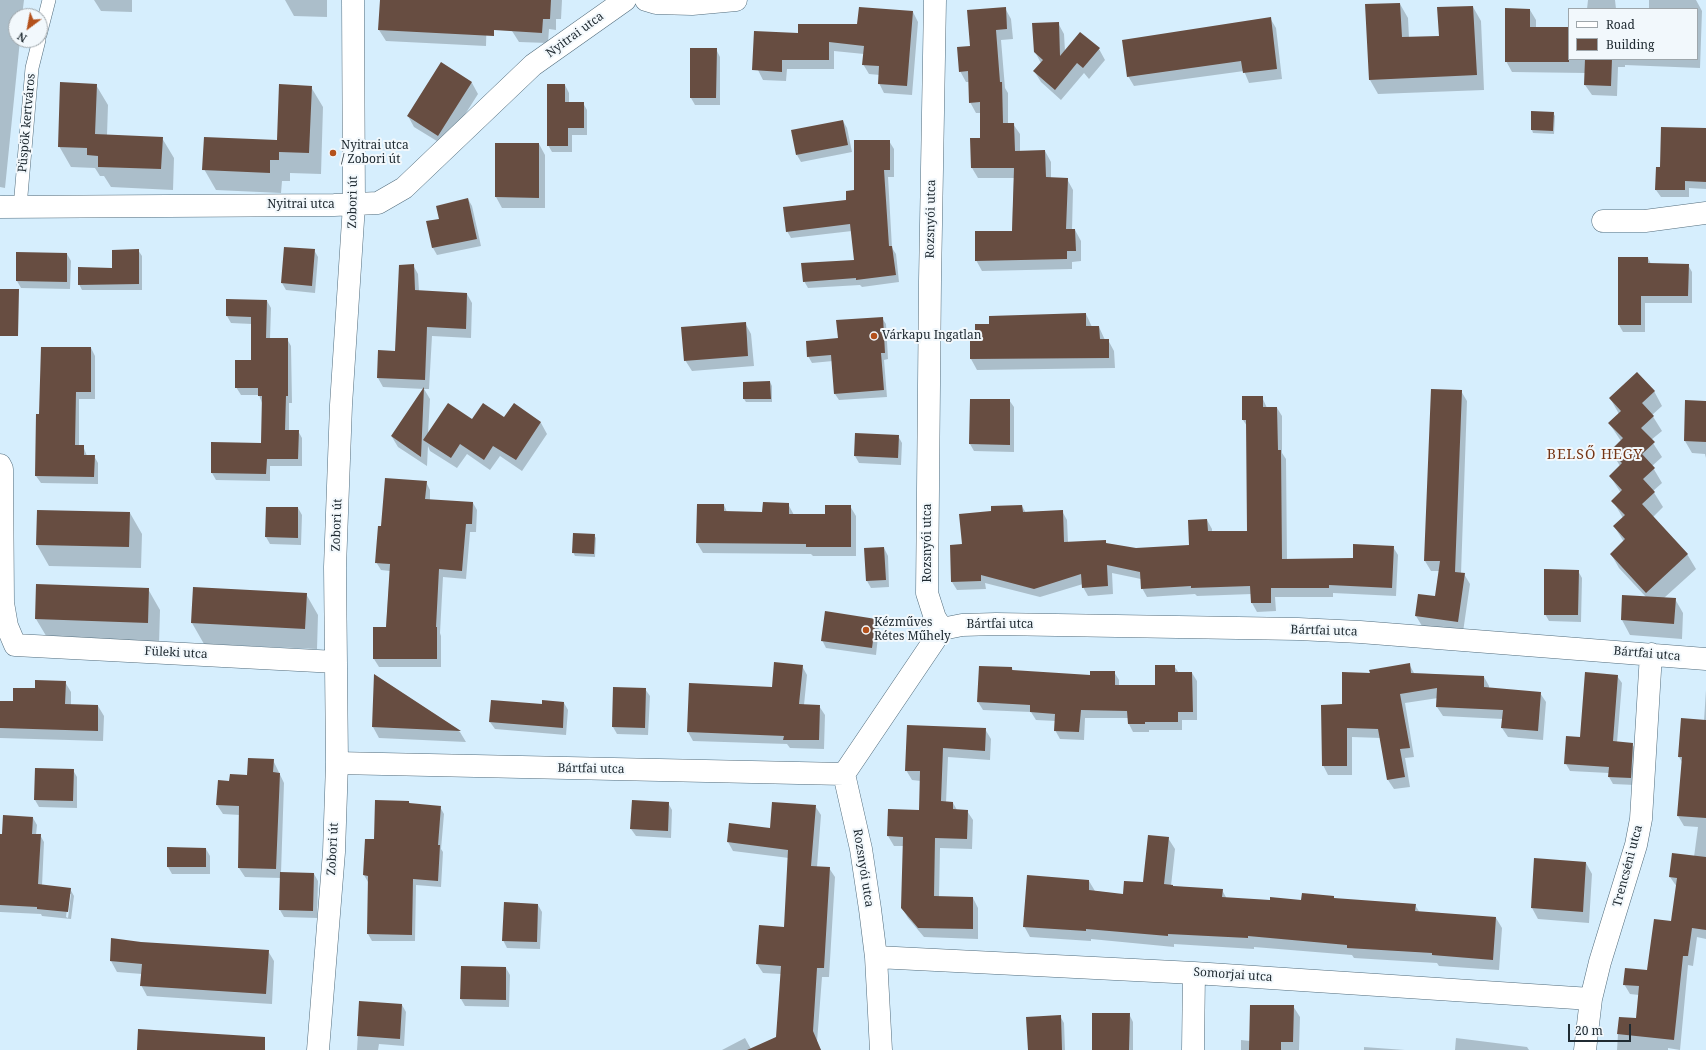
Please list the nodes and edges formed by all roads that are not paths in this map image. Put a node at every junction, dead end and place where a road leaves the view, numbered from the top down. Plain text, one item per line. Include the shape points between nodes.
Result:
1 (353, 0) edge
2 (625, 0) edge
3 (646, 0) edge
4 (736, 0) edge
5 (935, 0) edge
6 (37, 48) edge
7 (354, 205) junction
8 (10, 207) edge
9 (1706, 213) edge
10 (1603, 221) dead end
11 (0, 465) edge
12 (942, 629) junction
13 (8, 645) edge
14 (1651, 654) junction
15 (1706, 658) edge
16 (336, 662) junction
17 (337, 763) junction
18 (844, 774) junction
19 (876, 957) junction
20 (1194, 972) junction
21 (1591, 999) junction
22 (318, 1050) edge
23 (881, 1050) edge
24 (1193, 1050) edge
25 (1584, 1050) edge

1 - 7 street, Zobori út
2 - 7 street, Nyitrai utca via 533,66 404,188 378,203
3 - 4 street via 656,3 692,4
5 - 12 street, Rozsnyói utca via 927,593 935,618
6 - 8 lane, Püspök kertváros
7 - 8 street, Nyitrai utca
7 - 16 street, Zobori út via 341,405 335,567
9 - 10 street via 1645,222
11 - 13 street, Füleki utca via 2,603
12 - 14 street, Bártfai utca via 962,625 996,624 1298,629
12 - 18 street
13 - 16 street, Füleki utca
14 - 15 street, Bártfai utca
14 - 21 street, Trencséni utca via 1639,832
16 - 17 street, Zobori út
17 - 18 street, Bártfai utca
17 - 22 street, Zobori út via 334,852
18 - 19 street, Rozsnyói utca via 861,849
19 - 20 street, Somorjai utca
19 - 23 street, Rozsnyói utca
20 - 21 street, Somorjai utca
20 - 24 street
21 - 25 street, Trencséni utca

